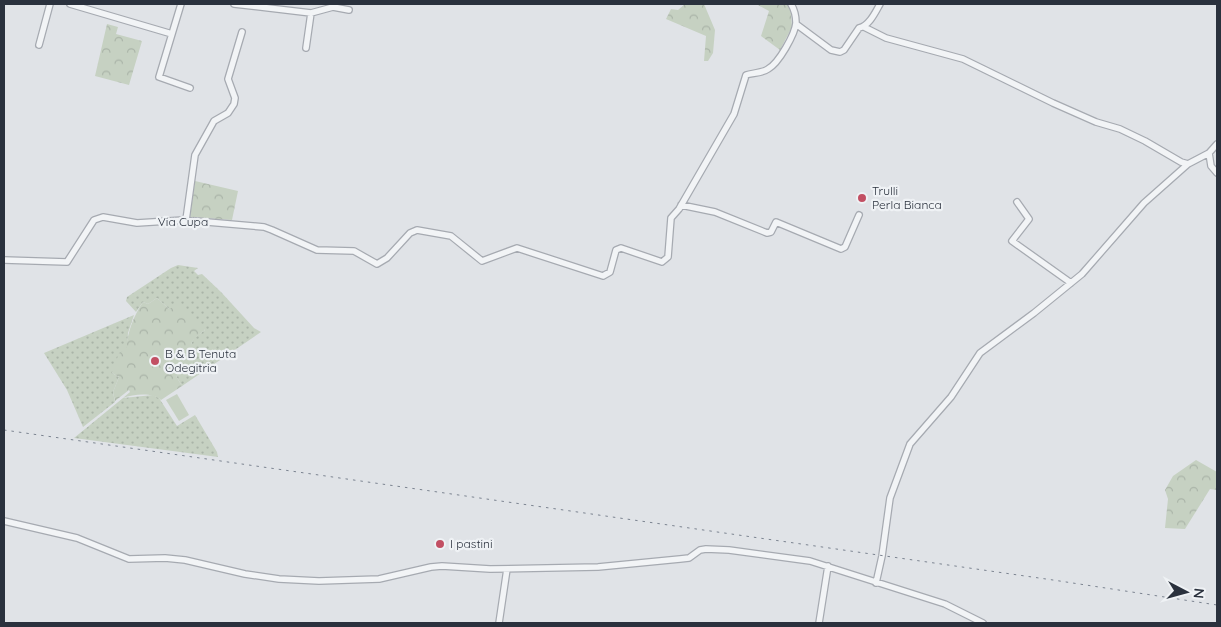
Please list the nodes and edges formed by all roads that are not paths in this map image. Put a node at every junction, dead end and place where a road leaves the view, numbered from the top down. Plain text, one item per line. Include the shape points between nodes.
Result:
1 (50, 4) edge
2 (70, 4) edge
3 (181, 4) edge
4 (234, 4) edge
5 (791, 4) edge
6 (880, 4) edge
7 (348, 10) dead end
8 (311, 13) junction
9 (796, 24) junction
10 (864, 27) junction
11 (242, 32) dead end
12 (172, 34) junction
13 (39, 45) dead end
14 (306, 48) dead end
15 (190, 88) dead end
16 (1217, 144) edge
17 (1209, 153) junction
18 (1188, 164) junction
19 (1217, 173) edge
20 (1017, 202) dead end
21 (681, 205) junction
22 (859, 215) dead end
23 (186, 220) junction
24 (4, 260) edge
25 (1070, 283) junction
26 (4, 521) edge
27 (828, 566) junction
28 (507, 569) junction
29 (876, 582) junction
30 (499, 623) edge
31 (819, 623) edge
32 (983, 623) edge

1 - 13 street
2 - 12 street
3 - 12 street
4 - 8 street
5 - 9 street
6 - 10 street
7 - 8 street via 333,7
8 - 14 street
9 - 10 street via 830,50 840,52 859,28
9 - 21 street via 774,64 768,70 746,75 734,114
10 - 18 street via 886,38 963,59 1096,122 1120,129
11 - 23 street via 228,79 234,104 228,113 214,121 195,155
12 - 15 street via 159,77
16 - 17 street
17 - 18 street
17 - 19 street via 1211,166
18 - 25 street via 1144,203 1082,274
20 - 25 street via 1029,219 1012,241
21 - 22 street via 714,212 766,233 771,232 776,222 841,249
21 - 23 street, Via Cupa via 671,218 668,257 662,262 621,248 616,250 610,272 604,276 517,248 482,261 451,236 417,230 377,264 354,251 317,250 264,228
23 - 24 street, Via Cupa via 137,223 97,218 67,262
25 - 29 street via 980,353 951,397 910,444 890,498
26 - 28 street via 77,538 129,559 185,560 279,579 379,579 442,566
27 - 28 street via 706,548 689,558 680,559 598,567
27 - 29 street
27 - 31 street
28 - 30 street
29 - 32 street via 945,604

